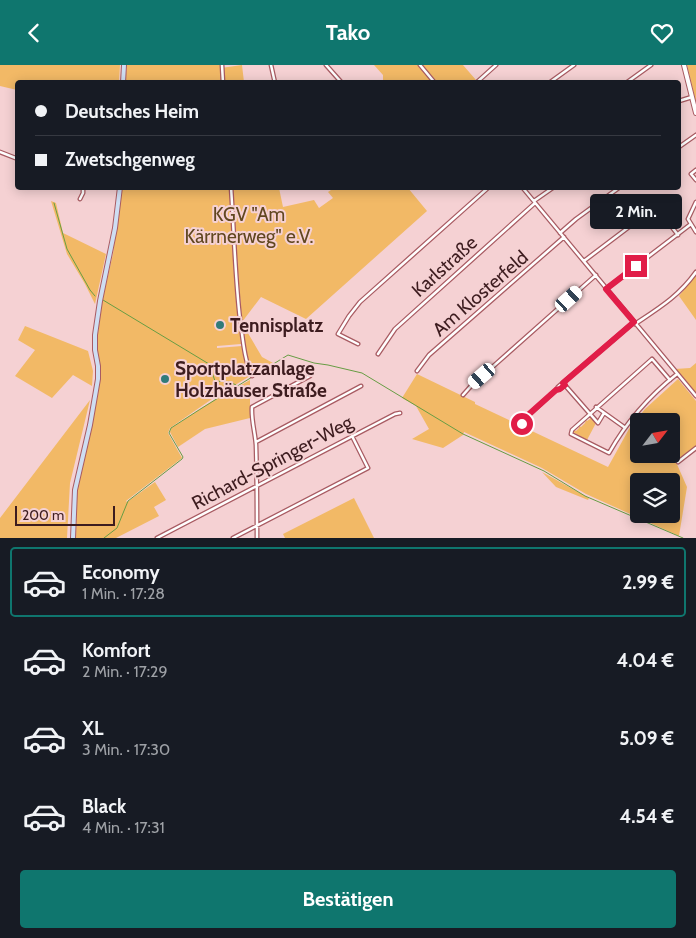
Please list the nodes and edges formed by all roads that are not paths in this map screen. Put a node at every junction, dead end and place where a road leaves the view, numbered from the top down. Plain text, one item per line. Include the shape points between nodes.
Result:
1 (124, 65) edge
2 (222, 65) edge
3 (271, 65) edge
4 (326, 65) edge
5 (420, 65) edge
6 (496, 65) edge
7 (574, 65) edge
8 (652, 65) edge
9 (684, 65) edge
10 (123, 80) edge
11 (223, 80) edge
12 (274, 80) edge
13 (339, 80) edge
14 (432, 80) edge
15 (479, 80) edge
16 (553, 80) edge
17 (630, 80) edge
18 (692, 97) junction
19 (681, 100) edge
20 (696, 113) edge
21 (696, 135) edge
22 (681, 146) edge
23 (0, 152) edge
24 (15, 158) edge
25 (696, 171) edge
26 (696, 180) edge
27 (84, 190) edge
28 (120, 190) edge
29 (231, 190) edge
30 (486, 190) edge
31 (524, 190) edge
32 (550, 190) edge
33 (616, 190) edge
34 (80, 199) dead end
35 (696, 202) edge
36 (534, 203) junction
37 (691, 224) junction
38 (696, 232) edge
39 (560, 233) junction
40 (678, 235) junction
41 (564, 237) junction
42 (584, 261) junction
43 (696, 272) edge
44 (596, 275) junction
45 (606, 289) junction
46 (635, 323) junction
47 (358, 344) dead end
48 (378, 354) dead end
49 (416, 371) dead end
50 (678, 374) junction
51 (252, 376) dead end
52 (310, 376) dead end
53 (670, 380) junction
54 (564, 384) junction
55 (361, 386) dead end
56 (464, 395) dead end
57 (696, 396) edge
58 (596, 407) junction
59 (400, 413) dead end
60 (604, 413) junction
61 (589, 414) junction
62 (522, 424) dead end
63 (624, 427) junction
64 (352, 436) junction
65 (256, 442) junction
66 (696, 448) edge
67 (680, 460) edge
68 (257, 486) junction
69 (257, 526) junction
70 (73, 538) edge
71 (157, 538) edge
72 (233, 538) edge
73 (257, 538) edge

1 - 10 main road
2 - 11 street
3 - 12 street
4 - 13 street
5 - 14 street
6 - 15 street
7 - 16 street
8 - 17 street
9 - 18 street
18 - 19 street
18 - 20 street
21 - 22 street
23 - 24 street
25 - 26 street via 692,174
27 - 34 street
28 - 70 main road via 95,335 98,379 75,490
29 - 51 street via 237,292 243,345
30 - 47 street via 360,302 338,334
31 - 36 street
32 - 36 street, Karlstraße
33 - 39 street
35 - 37 street via 688,218
36 - 39 street
36 - 48 street, Karlstraße via 394,329
37 - 38 street
37 - 40 street
39 - 41 street
40 - 42 street via 654,208
40 - 45 street
41 - 42 street
41 - 49 street, Am Klosterfeld via 429,355
42 - 44 street
43 - 46 street via 676,295
44 - 45 street
44 - 56 street
45 - 46 street
46 - 50 street
46 - 54 street
50 - 53 street
50 - 57 street
52 - 65 street via 252,407
53 - 58 street via 652,359
53 - 63 street via 643,404
54 - 61 street
54 - 62 street via 561,383
55 - 65 street
58 - 60 street
58 - 61 street
59 - 64 street, Richard-Springer-Weg
60 - 61 street via 598,423
60 - 63 street
61 - 63 street via 571,434 609,453
64 - 68 street, Richard-Springer-Weg
64 - 69 street via 368,468
65 - 68 street
66 - 67 street
68 - 69 street
68 - 71 street, Richard-Springer-Weg
69 - 72 street
69 - 73 street

